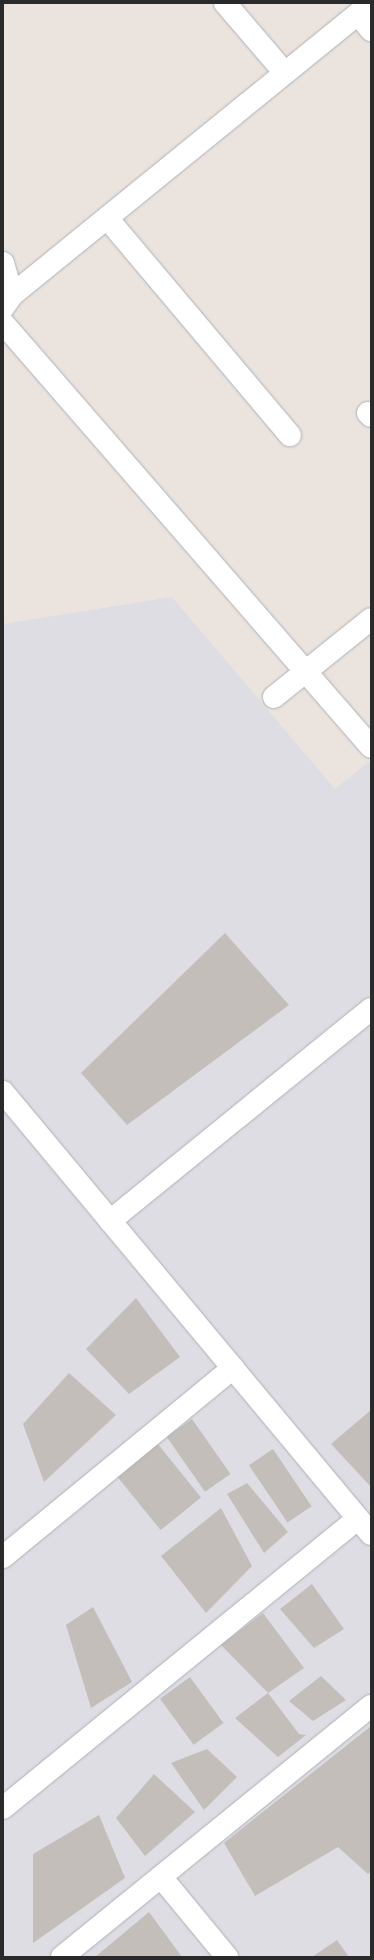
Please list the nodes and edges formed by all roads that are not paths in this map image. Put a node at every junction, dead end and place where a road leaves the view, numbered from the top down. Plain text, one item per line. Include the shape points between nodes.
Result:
1 (225, 3) edge
2 (367, 16) edge
3 (285, 73) junction
4 (107, 218) junction
5 (3, 263) edge
6 (7, 301) edge
7 (3, 323) edge
8 (290, 435) dead end
9 (371, 619) edge
10 (306, 672) junction
11 (274, 698) dead end
12 (371, 748) edge
13 (371, 1008) edge
14 (3, 1092) edge
15 (110, 1221) junction
16 (233, 1368) junction
17 (364, 1526) edge
18 (3, 1557) edge
19 (371, 1706) edge
20 (3, 1808) edge
21 (161, 1877) junction
22 (62, 1957) edge
23 (227, 1957) edge

1 - 3 street
2 - 3 street
3 - 4 street
4 - 6 street
4 - 8 street
5 - 6 street
7 - 10 street
9 - 10 street
10 - 11 street
10 - 12 street
13 - 15 street
14 - 15 street
15 - 16 street
16 - 17 street
16 - 18 street
17 - 20 street
19 - 21 street
21 - 22 street
21 - 23 street

